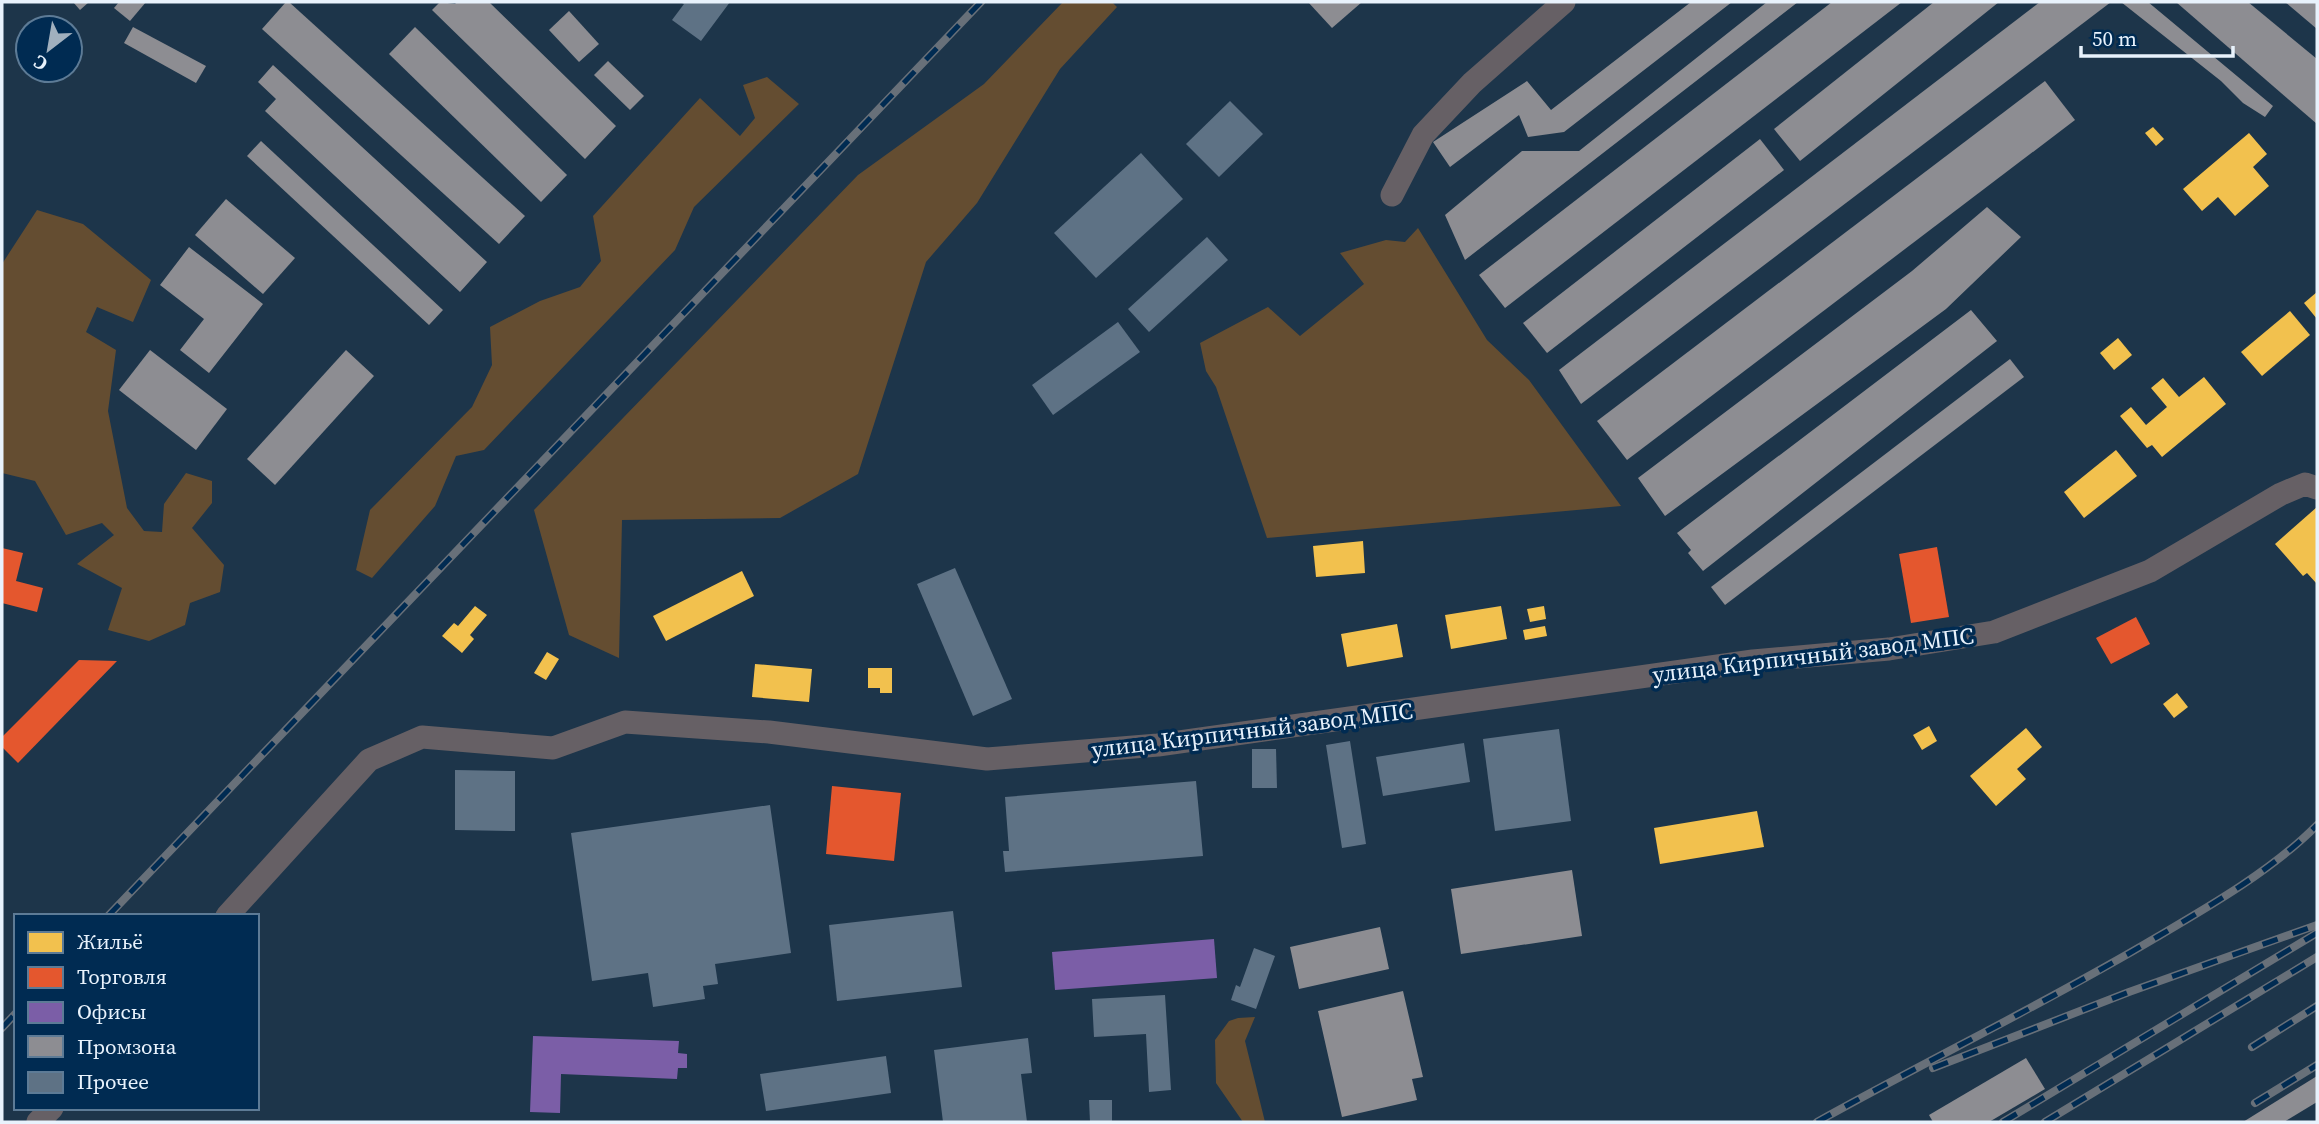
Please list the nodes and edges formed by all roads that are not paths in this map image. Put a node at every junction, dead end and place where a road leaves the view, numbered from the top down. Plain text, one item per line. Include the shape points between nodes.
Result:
1 (1564, 2) edge
2 (1392, 195) dead end
3 (2317, 488) edge
4 (229, 914) edge

1 - 2 street via 1472,83 1423,135
3 - 4 street, улица Кирпичный завод МПС via 2305,484 2281,494 2150,571 1994,632 1889,649 1753,662 1158,744 986,759 769,732 625,722 553,748 422,737 369,760

